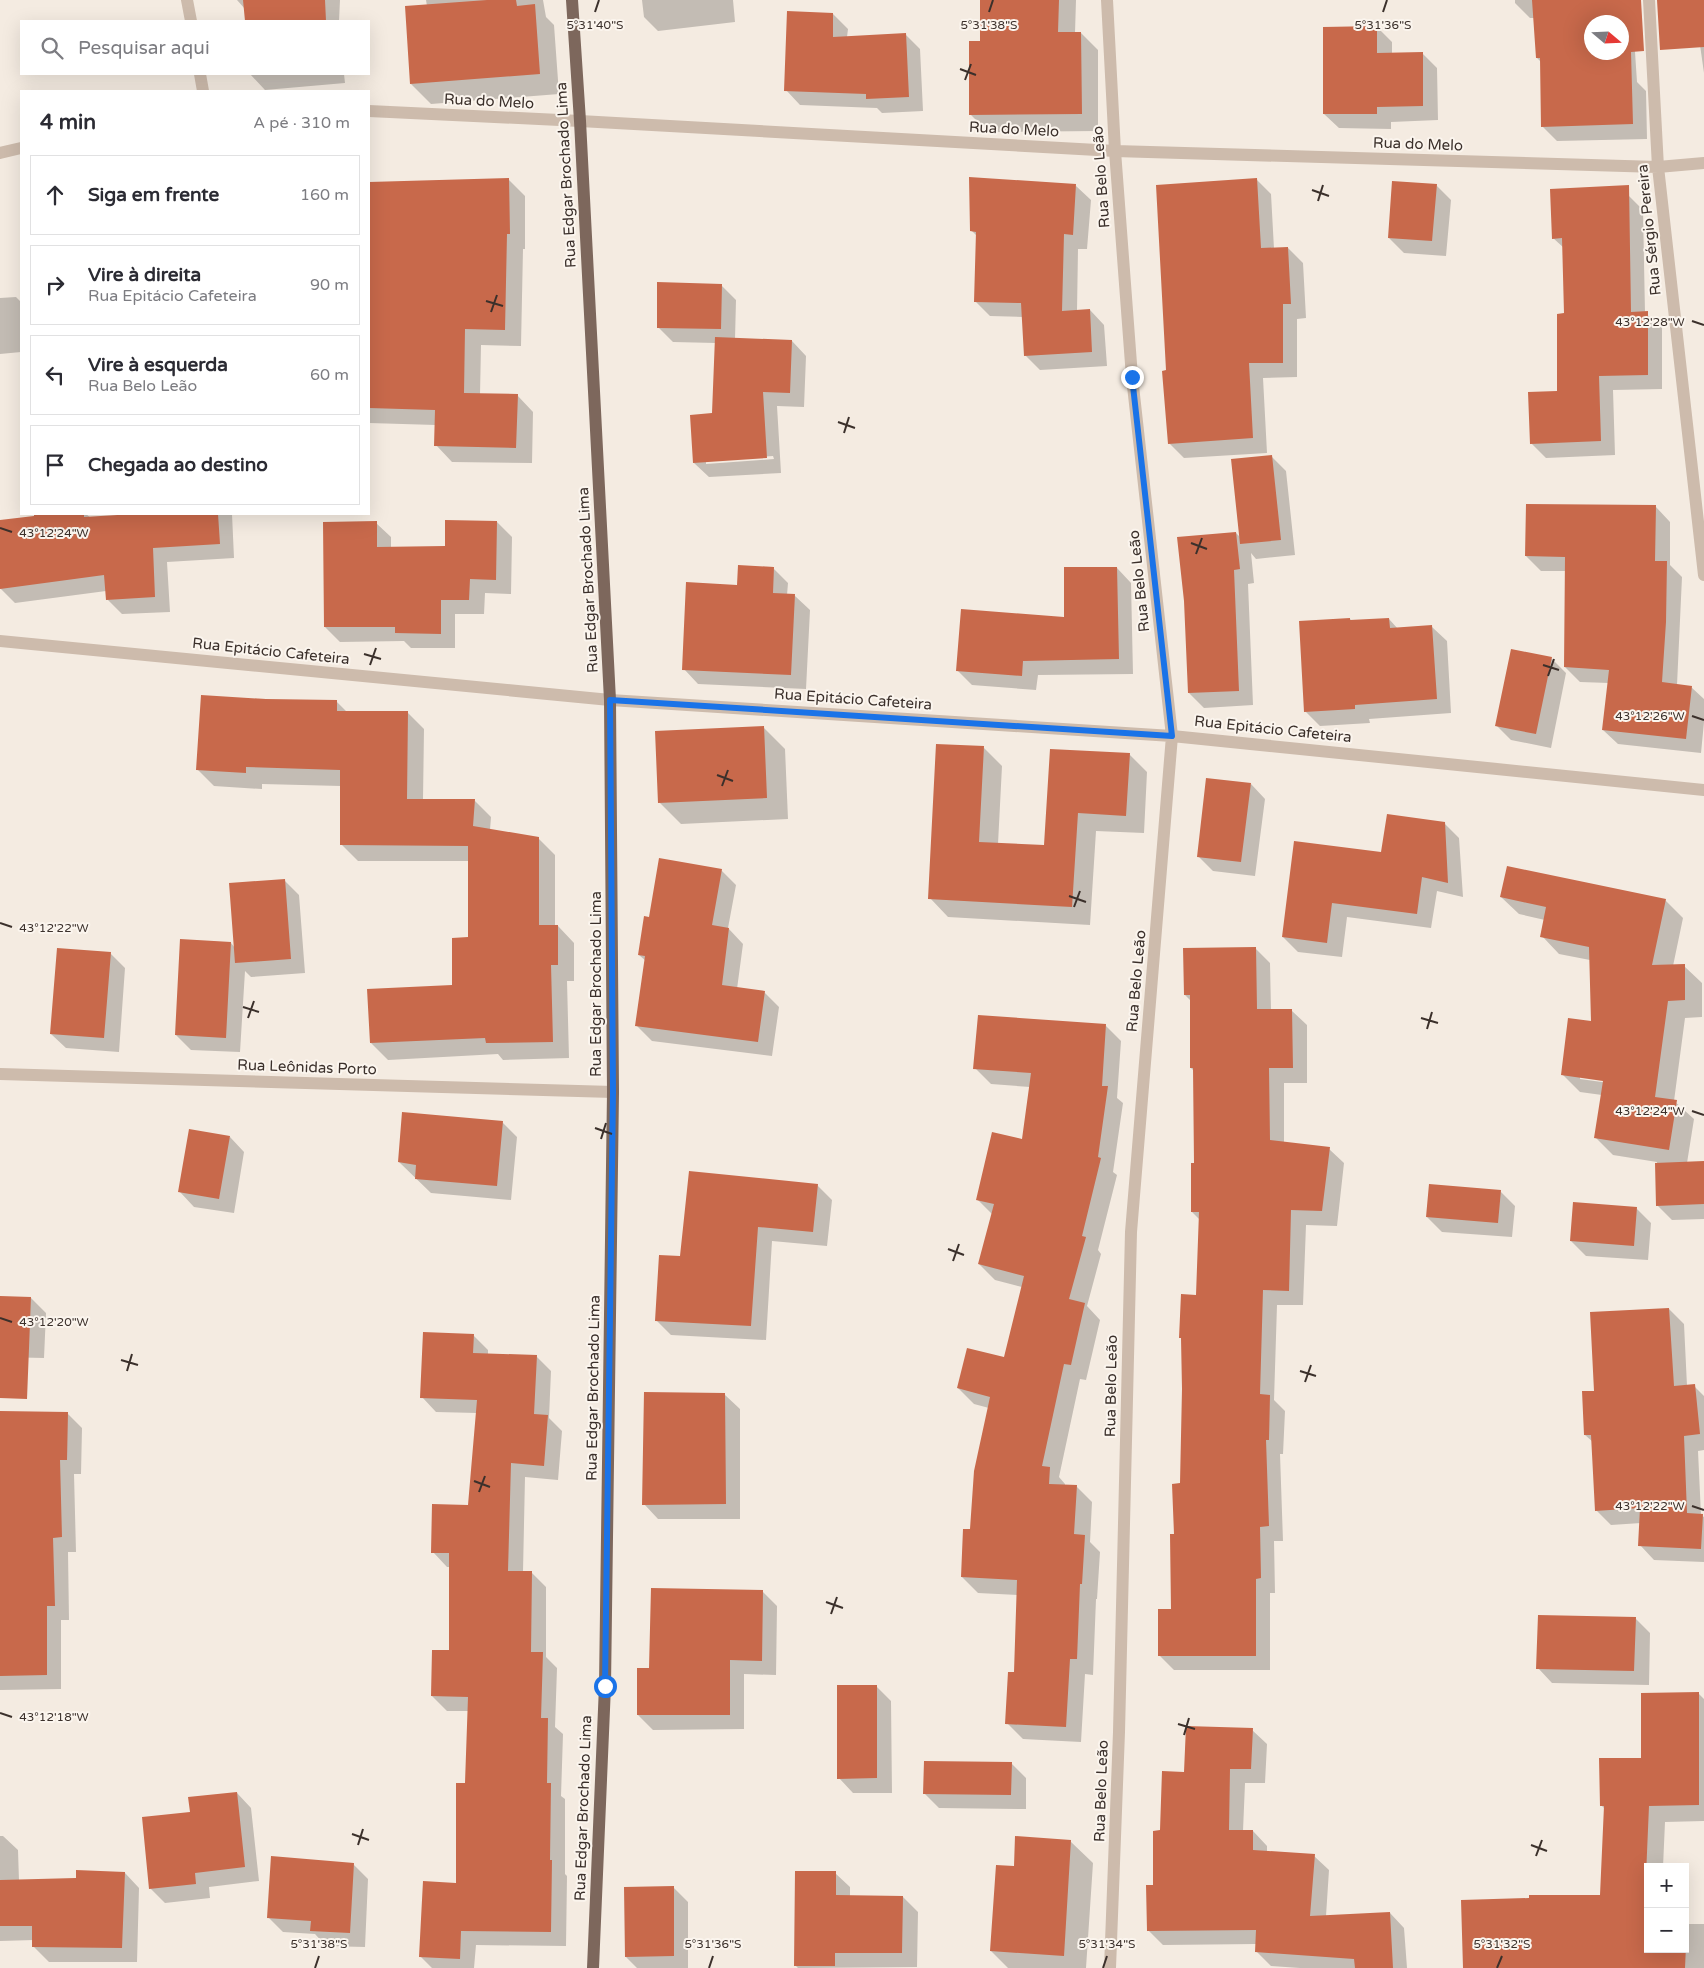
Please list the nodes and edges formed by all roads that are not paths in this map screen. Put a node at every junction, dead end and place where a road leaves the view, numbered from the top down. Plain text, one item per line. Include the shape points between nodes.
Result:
1 (187, 0) edge
2 (572, 0) edge
3 (1107, 0) edge
4 (1649, 0) edge
5 (191, 20) edge
6 (200, 75) edge
7 (203, 90) edge
8 (370, 111) edge
9 (580, 121) junction
10 (20, 148) edge
11 (1115, 151) junction
12 (0, 153) edge
13 (1704, 163) edge
14 (1658, 167) junction
15 (1704, 575) edge
16 (0, 641) edge
17 (610, 700) junction
18 (1172, 736) junction
19 (1704, 790) edge
20 (0, 1074) edge
21 (613, 1092) junction
22 (593, 1968) edge
23 (1110, 1968) edge

1 - 5 street
2 - 9 main road, Rua Edgar Brochado Lima
3 - 11 street, Rua Belo Leão
4 - 14 street, Rua Sérgio Pereira
6 - 7 street
8 - 9 street, Rua do Melo
9 - 11 street, Rua do Melo
9 - 17 main road, Rua Edgar Brochado Lima
10 - 12 street
11 - 14 street, Rua do Melo
11 - 18 street, Rua Belo Leão via 1132,377
13 - 14 street, Rua do Melo
14 - 15 street, Rua Sérgio Pereira
16 - 17 street, Rua Epitácio Cafeteira
17 - 18 street, Rua Epitácio Cafeteira
17 - 21 main road, Rua Edgar Brochado Lima
18 - 19 street, Rua Epitácio Cafeteira
18 - 23 street, Rua Belo Leão via 1131,1232
20 - 21 street, Rua Leônidas Porto
21 - 22 main road, Rua Edgar Brochado Lima via 605,1686

